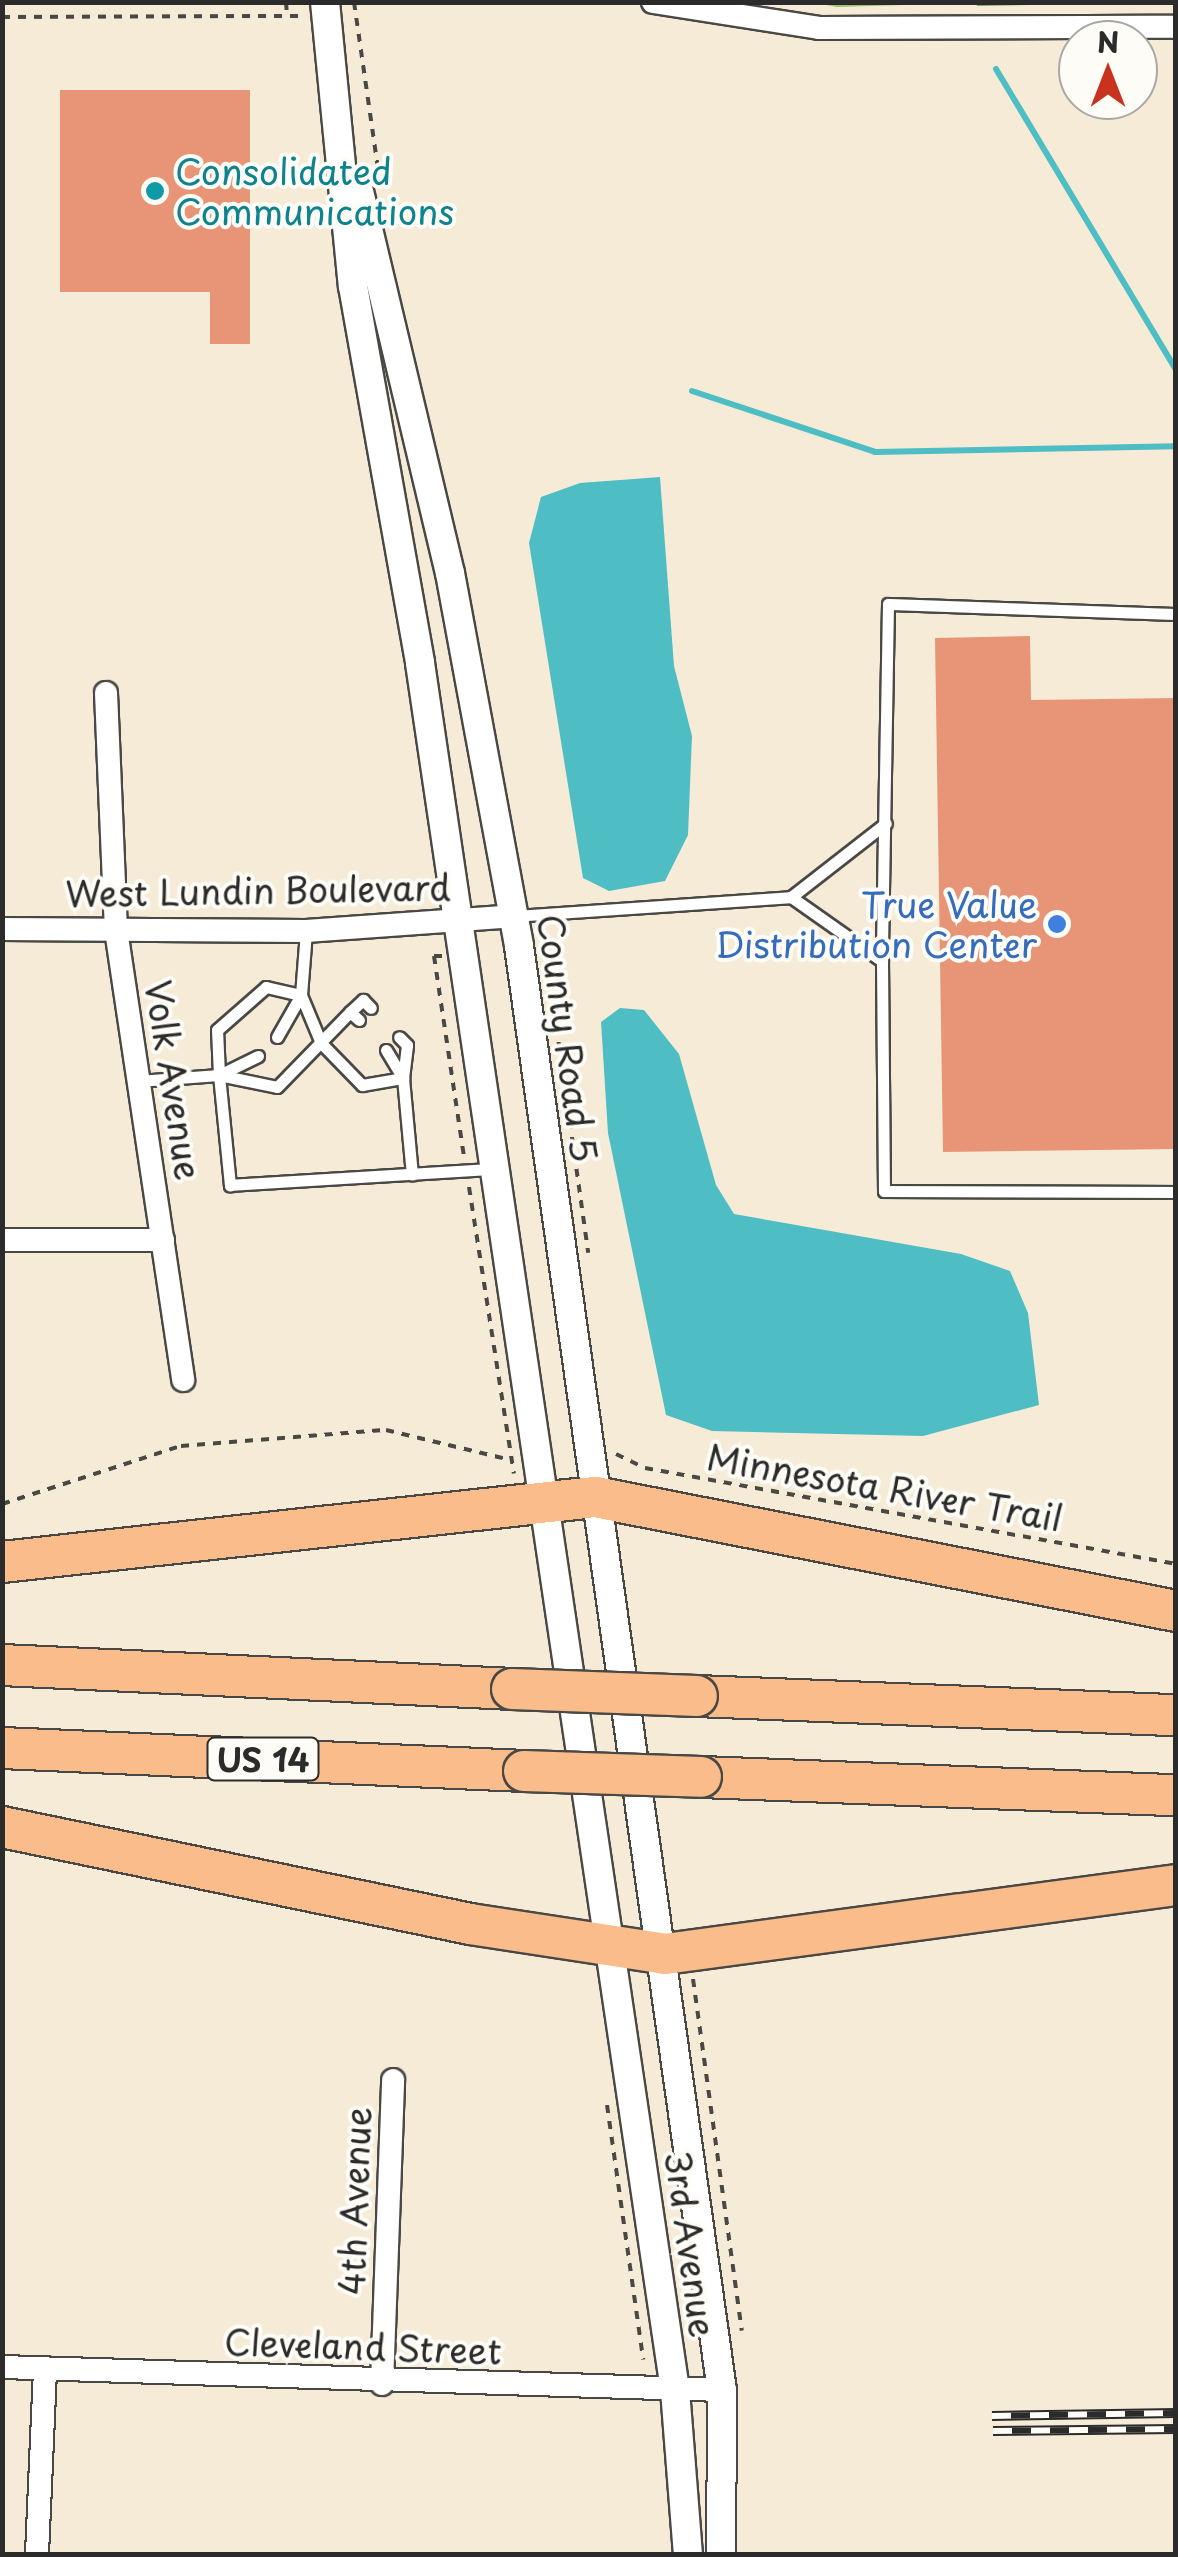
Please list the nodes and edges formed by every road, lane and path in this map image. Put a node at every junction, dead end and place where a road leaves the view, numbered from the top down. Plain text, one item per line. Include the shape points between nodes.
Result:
1 (286, 2) edge
2 (653, 2) edge
3 (326, 9) edge
4 (356, 13) dead end
5 (287, 16) junction
6 (2, 17) edge
7 (1176, 27) edge
8 (344, 142) junction
9 (1176, 614) edge
10 (106, 693) dead end
11 (886, 823) junction
12 (791, 897) junction
13 (514, 916) junction
14 (458, 922) junction
15 (2, 930) edge
16 (116, 930) junction
17 (306, 931) junction
18 (882, 961) junction
19 (300, 994) junction
20 (371, 1008) dead end
21 (277, 1037) dead end
22 (399, 1037) dead end
23 (320, 1043) junction
24 (386, 1050) dead end
25 (258, 1056) dead end
26 (218, 1075) junction
27 (403, 1078) junction
28 (138, 1081) junction
29 (493, 1169) junction
30 (412, 1175) junction
31 (1176, 1192) edge
32 (2, 1240) edge
33 (163, 1240) junction
34 (183, 1380) dead end
35 (589, 1456) junction
36 (537, 1462) junction
37 (596, 1496) junction
38 (544, 1502) junction
39 (2, 1504) edge
40 (2, 1562) edge
41 (1176, 1564) edge
42 (1176, 1611) edge
43 (2, 1664) edge
44 (1176, 1715) edge
45 (2, 1748) edge
46 (1176, 1796) edge
47 (2, 1827) edge
48 (1176, 1885) edge
49 (609, 1947) junction
50 (665, 1954) junction
51 (393, 2080) dead end
52 (2, 2367) edge
53 (45, 2368) junction
54 (382, 2384) junction
55 (675, 2390) junction
56 (722, 2390) junction
57 (37, 2554) edge
58 (688, 2554) edge
59 (720, 2554) edge

1 - 5 path
2 - 7 street via 819,28
3 - 4 path
3 - 5 path
3 - 8 street, County Road 5
5 - 6 path
8 - 13 street, County Road 5 via 398,331
8 - 14 street, County Road 5 via 353,286 388,452
9 - 11 lane via 888,604
10 - 16 street, Volk Avenue
11 - 12 lane
11 - 18 lane
12 - 13 lane
12 - 18 lane
13 - 14 street, West Lundin Boulevard
13 - 35 street, County Road 5
14 - 17 street, West Lundin Boulevard
14 - 29 street, County Road 5
15 - 16 street, West Lundin Boulevard
16 - 17 street, West Lundin Boulevard
16 - 28 street, Volk Avenue
17 - 19 lane
18 - 31 lane via 884,1191
19 - 21 lane
19 - 23 lane
19 - 26 lane via 266,987 217,1030
20 - 23 lane via 363,1000 355,1016
22 - 27 lane via 408,1045
23 - 26 lane via 278,1087
23 - 27 lane via 362,1085
24 - 27 lane
25 - 26 lane
26 - 28 lane
26 - 30 lane via 230,1185
27 - 30 lane
28 - 33 street, Volk Avenue
29 - 30 lane
29 - 36 street, County Road 5
32 - 33 street
33 - 34 street, Volk Avenue
35 - 37 street, County Road 5
35 - 41 path, Minnesota River Trail via 611,1452 645,1468
36 - 38 street, County Road 5
36 - 39 path via 465,1454 400,1431 180,1446
37 - 38 highway
37 - 42 highway
37 - 50 street, County Road 5
38 - 40 highway
38 - 49 street, County Road 5
43 - 44 highway, bridge
45 - 46 highway, US 14, bridge
47 - 49 highway
48 - 50 highway
49 - 50 highway
49 - 55 street, 3rd Avenue
50 - 56 street, 3rd Avenue
51 - 54 street, 4th Avenue
52 - 53 street, Cleveland Street
53 - 54 street, Cleveland Street
53 - 57 street
54 - 55 street, Cleveland Street
55 - 56 street, Cleveland Street
55 - 58 street, 3rd Avenue
56 - 59 street, 3rd Avenue

